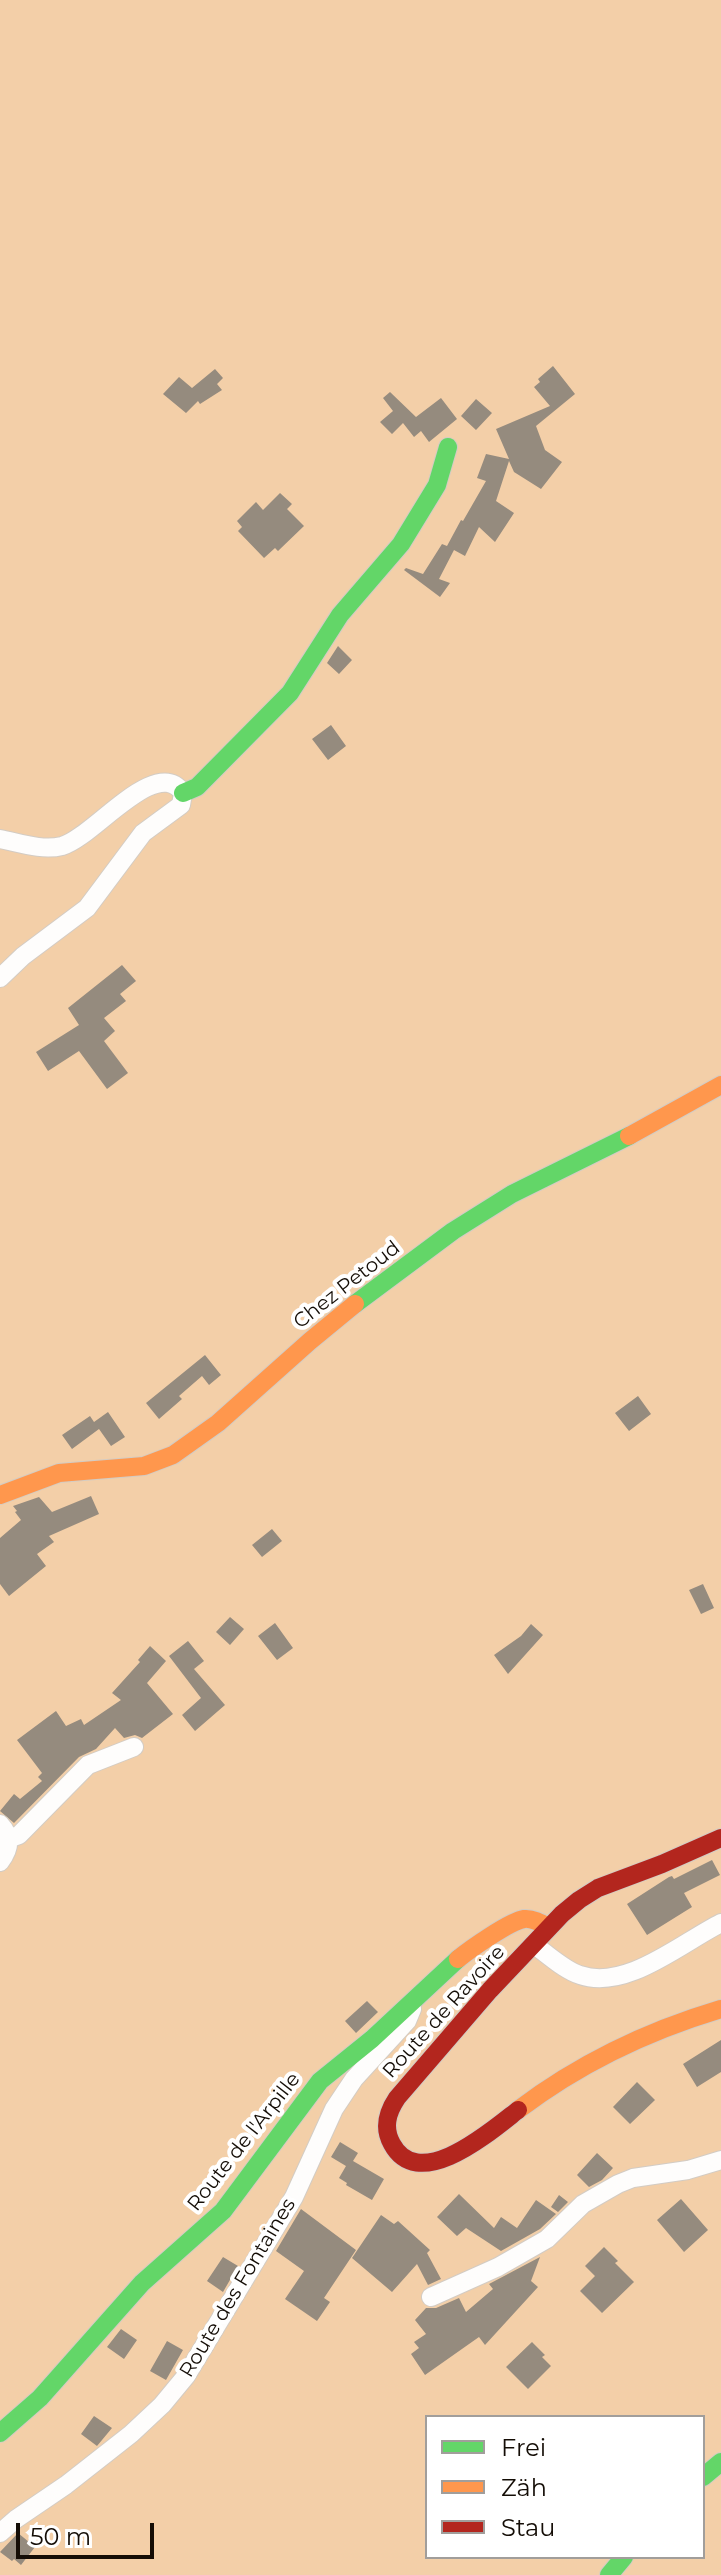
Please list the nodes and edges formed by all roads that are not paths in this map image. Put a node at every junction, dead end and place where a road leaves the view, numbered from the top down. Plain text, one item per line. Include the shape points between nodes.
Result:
1 (448, 447) dead end
2 (183, 793) junction
3 (0, 839) edge
4 (0, 978) edge
5 (721, 1085) edge
6 (0, 1495) edge
7 (134, 1747) dead end
8 (4, 1832) edge
9 (721, 1838) edge
10 (0, 1862) edge
11 (721, 1923) edge
12 (548, 1927) junction
13 (534, 1945) junction
14 (417, 1995) junction
15 (721, 2009) edge
16 (721, 2160) edge
17 (431, 2297) dead end
18 (0, 2433) edge
19 (721, 2462) edge
20 (705, 2475) edge
21 (0, 2533) edge
22 (622, 2559) edge
23 (609, 2575) edge

1 - 2 street via 437,485 409,532 332,626 290,693 197,787
2 - 3 street via 170,782 154,783 63,846
2 - 4 street via 181,805 138,838 87,908
5 - 6 street, Chez Petoud via 512,1194 453,1231 173,1455 144,1466 59,1473
7 - 8 street via 88,1765 19,1835
8 - 10 street via 8,1851
9 - 12 street, Route de Ravoire via 598,1888
11 - 13 street via 635,1972 609,1980 571,1971
12 - 13 street, Route de Ravoire
12 - 14 street, Route de l'Arpille via 523,1919 476,1944
13 - 15 street, Route de Ravoire via 390,2107 387,2131 398,2153 417,2164 442,2160 589,2063
14 - 18 street, Route de l'Arpille via 320,2081 223,2211 142,2283 40,2398
14 - 21 street, Route des Fontaines via 407,2021 334,2109 294,2197 186,2376 131,2434
16 - 17 street via 618,2184 583,2204 547,2239
19 - 20 street
22 - 23 street

